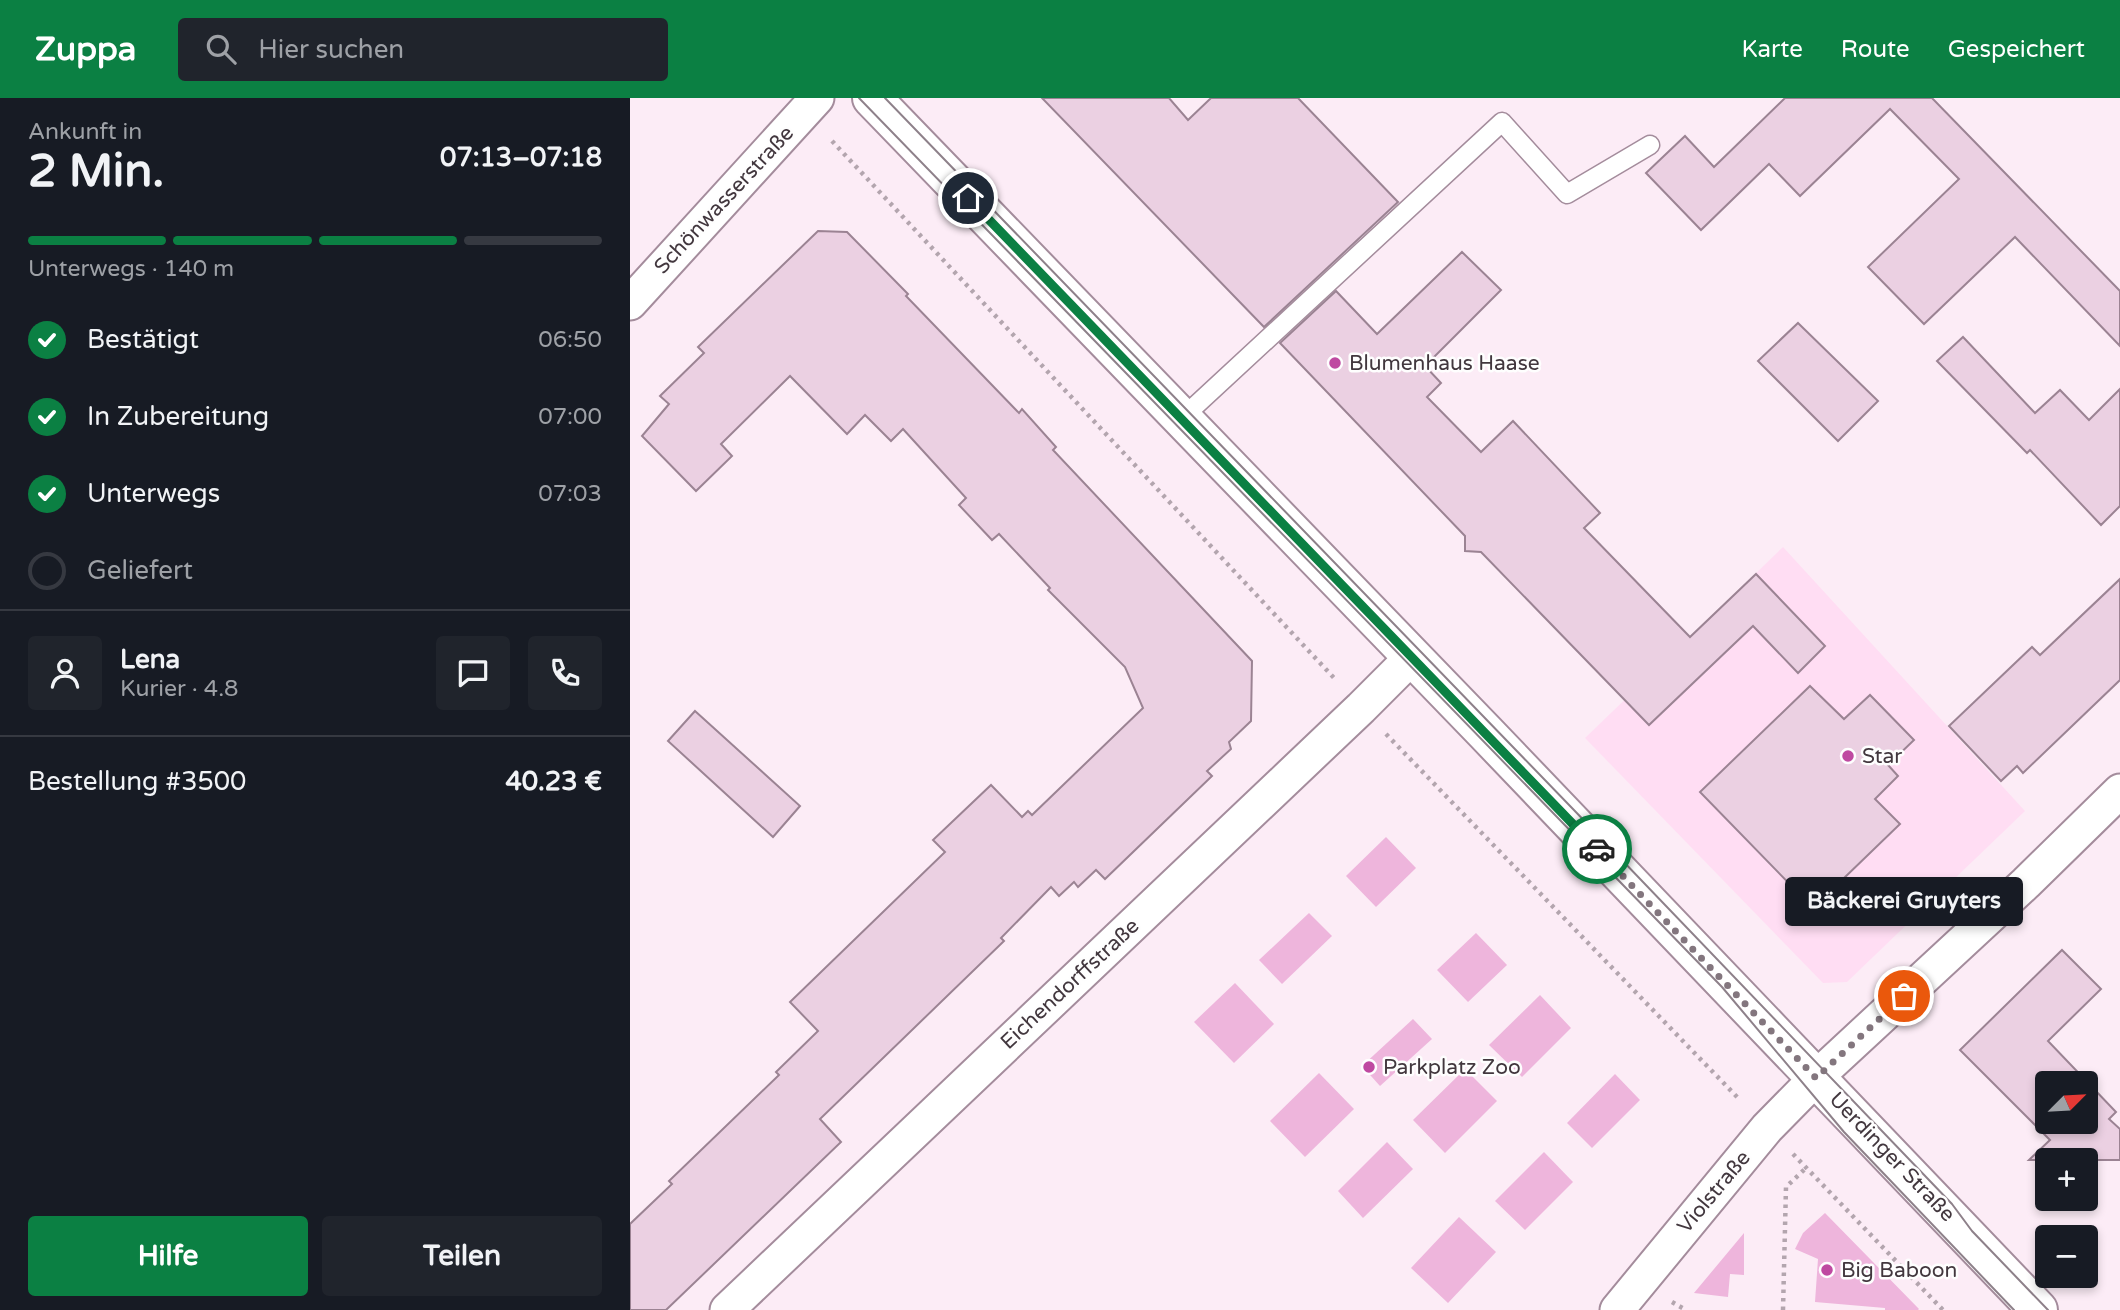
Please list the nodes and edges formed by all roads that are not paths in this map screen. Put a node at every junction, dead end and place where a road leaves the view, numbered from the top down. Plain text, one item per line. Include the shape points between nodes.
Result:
1 (872, 98) edge
2 (811, 105) edge
3 (1650, 145) dead end
4 (630, 303) edge
5 (1181, 419) junction
6 (1412, 657) junction
7 (2120, 791) edge
8 (1816, 1078) junction
9 (727, 1310) edge
10 (1618, 1310) edge
11 (2038, 1310) edge

1 - 5 main road, Uerdinger Straße
2 - 4 street, Schönwasserstraße
3 - 5 lane via 1567,194 1502,122
5 - 6 main road, Uerdinger Straße
6 - 8 main road, Uerdinger Straße
6 - 9 street, Eichendorffstraße
7 - 8 street, Violstraße
8 - 10 street, Violstraße via 1768,1128
8 - 11 main road, Uerdinger Straße

